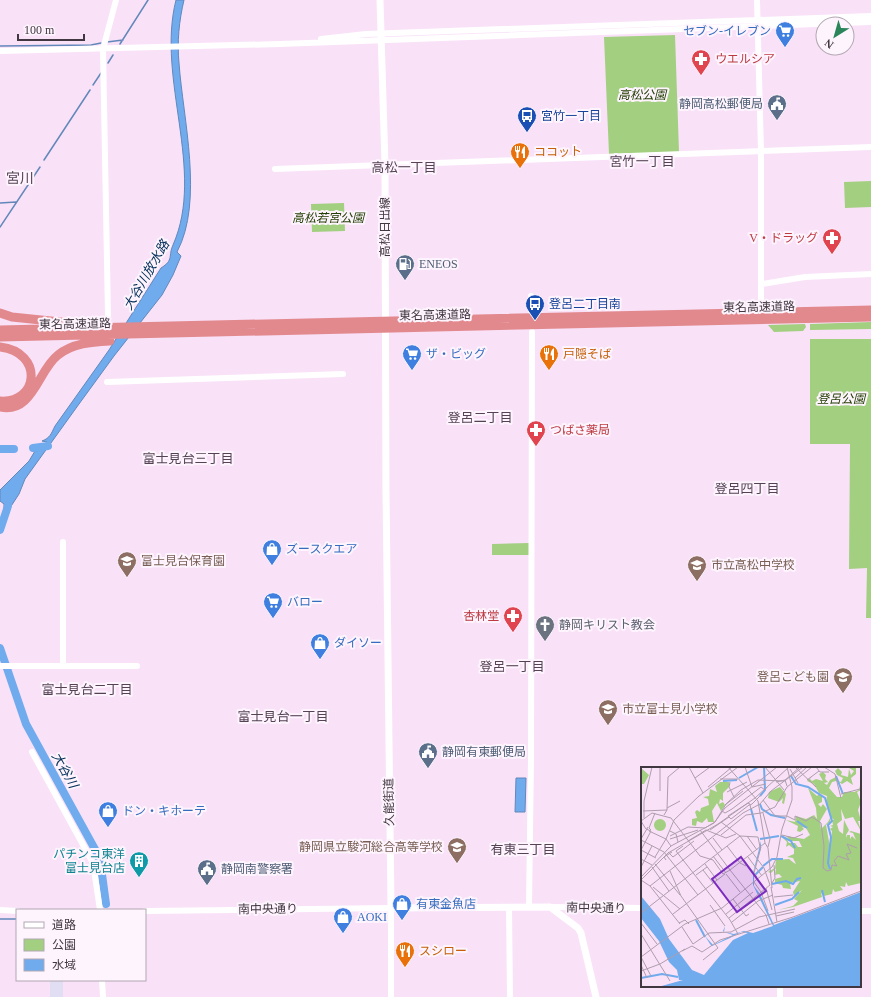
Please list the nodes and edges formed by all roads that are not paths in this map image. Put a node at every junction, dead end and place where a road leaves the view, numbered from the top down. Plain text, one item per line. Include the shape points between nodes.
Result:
1 (116, 0) edge
2 (380, 0) edge
3 (757, 0) edge
4 (871, 16) edge
5 (871, 22) edge
6 (758, 23) junction
7 (381, 37) junction
8 (103, 49) junction
9 (0, 52) edge
10 (871, 147) edge
11 (761, 151) junction
12 (386, 165) junction
13 (275, 169) dead end
14 (871, 274) edge
15 (762, 284) junction
16 (531, 296) dead end
17 (871, 310) edge
18 (0, 313) edge
19 (532, 313) dead end
20 (767, 313) junction
21 (803, 315) junction
22 (871, 317) edge
23 (378, 325) junction
24 (0, 330) edge
25 (96, 330) junction
26 (532, 332) dead end
27 (0, 337) edge
28 (0, 347) edge
29 (343, 374) dead end
30 (107, 382) dead end
31 (0, 401) edge
32 (0, 407) edge
33 (386, 455) joint
34 (63, 542) dead end
35 (1, 666) edge
36 (63, 666) junction
37 (137, 666) dead end
38 (32, 752) dead end
39 (509, 907) junction
40 (529, 907) junction
41 (391, 908) junction
42 (550, 908) junction
43 (641, 908) edge
44 (100, 909) edge
45 (0, 910) edge
46 (16, 911) edge
47 (146, 911) edge
48 (102, 981) edge
49 (103, 997) edge
50 (391, 997) edge
51 (510, 997) edge
52 (596, 997) edge

1 - 8 street
2 - 7 main road, 高松日出線
3 - 6 street
4 - 6 street
5 - 6 street
6 - 7 street
6 - 11 street
7 - 8 street via 298,43
7 - 12 main road, 高松日出線
8 - 9 street
8 - 25 street via 108,316
10 - 11 street
11 - 12 street
11 - 15 street
12 - 13 street
12 - 33 main road, 高松日出線
14 - 15 street via 805,277
15 - 20 street via 761,298
16 - 19 street
17 - 21 highway, 東名高速道路
18 - 25 highway
20 - 21 highway, 東名高速道路
20 - 23 highway, 東名高速道路 via 754,316
21 - 22 highway, 東名高速道路
23 - 25 highway, 東名高速道路 via 153,324
23 - 25 highway, 東名高速道路 via 145,336
24 - 25 highway, 東名高速道路
25 - 27 highway, 東名高速道路
25 - 32 highway via 57,355 29,397 13,407
26 - 40 street
28 - 31 highway via 11,348 26,359 31,374 28,389 23,395
29 - 30 street
33 - 41 main road, 久能街道
34 - 36 street
35 - 36 street
36 - 37 street
38 - 44 street via 93,863
39 - 40 main road
39 - 41 main road
39 - 51 street
40 - 42 main road
41 - 47 street, 南中央通り
41 - 50 street
42 - 43 street, 南中央通り
42 - 52 main road via 578,928 581,933
45 - 46 street
48 - 49 street

